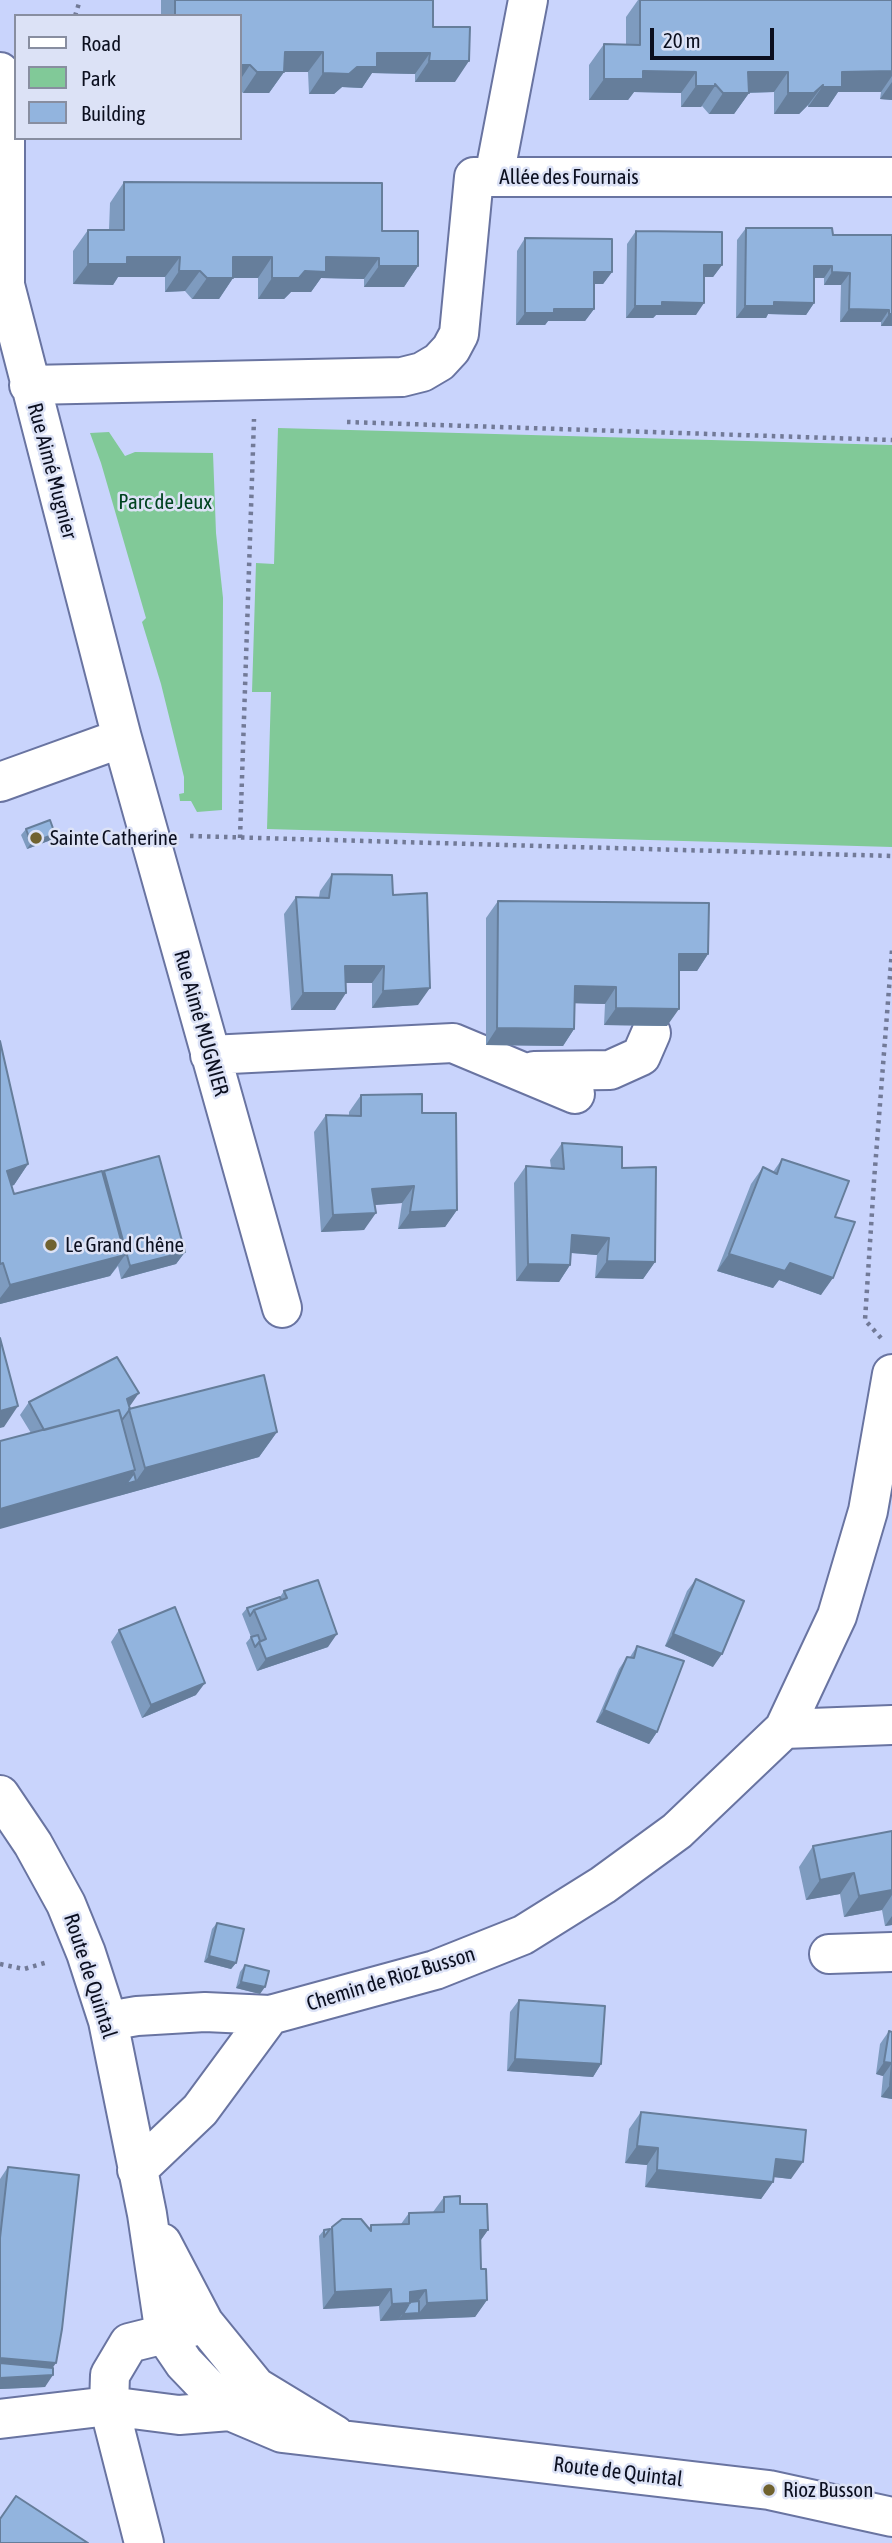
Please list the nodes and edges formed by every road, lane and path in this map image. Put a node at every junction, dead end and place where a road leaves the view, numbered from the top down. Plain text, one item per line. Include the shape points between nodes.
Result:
1 (528, 0) edge
2 (0, 72) edge
3 (495, 177) junction
4 (892, 177) edge
5 (29, 385) junction
6 (268, 419) dead end
7 (337, 422) dead end
8 (892, 440) edge
9 (122, 738) junction
10 (0, 782) edge
11 (183, 836) dead end
12 (240, 838) junction
13 (892, 856) edge
14 (892, 950) edge
15 (651, 1033) edge
16 (210, 1055) junction
17 (522, 1072) junction
18 (575, 1094) dead end
19 (282, 1308) dead end
20 (888, 1357) edge
21 (880, 1512) edge
22 (892, 1725) edge
23 (784, 1728) junction
24 (0, 1795) edge
25 (892, 1952) edge
26 (829, 1954) dead end
27 (60, 1959) dead end
28 (0, 1964) edge
29 (270, 2015) junction
30 (108, 2021) junction
31 (137, 2170) junction
32 (147, 2214) junction
33 (204, 2323) junction
34 (166, 2334) junction
35 (243, 2399) junction
36 (109, 2406) junction
37 (0, 2419) edge
38 (892, 2517) edge
39 (144, 2543) edge

1 - 3 street
2 - 5 street, Rue Aimé Mugnier via 5,104 5,285
3 - 4 street, Allée des Fournais
3 - 5 street, Allée des Fournais via 474,177 459,334 439,362 422,372 402,377
5 - 9 street, Rue Aimé Mugnier
6 - 12 path via 254,419
7 - 8 path
9 - 10 street
9 - 16 street, Rue Aimé MUGNIER
11 - 12 path
12 - 13 path
14 - 20 path via 865,1320
15 - 17 street via 641,1056 610,1070
16 - 17 street via 453,1043
16 - 19 street, Rue Aimé MUGNIER
17 - 18 street
20 - 21 street
21 - 23 street
22 - 23 street
23 - 29 street, Chemin de Rioz Busson via 677,1831 523,1935 435,1970
24 - 30 street, Route de Quintal via 66,1904
25 - 26 street
27 - 28 path via 24,1969
29 - 30 street, Chemin de Rioz Busson via 205,2012
29 - 31 street via 200,2110
30 - 31 street, Route de Quintal
31 - 32 street, Route de Quintal
32 - 33 street, Route de Quintal
32 - 34 street, Route de Quintal
33 - 34 street
33 - 35 street, Route de Quintal
34 - 35 street, Route de Quintal via 184,2362
34 - 36 street via 130,2343 110,2375
35 - 36 street via 179,2415
35 - 38 street, Route de Quintal via 282,2433 769,2490
36 - 37 street
36 - 39 street

